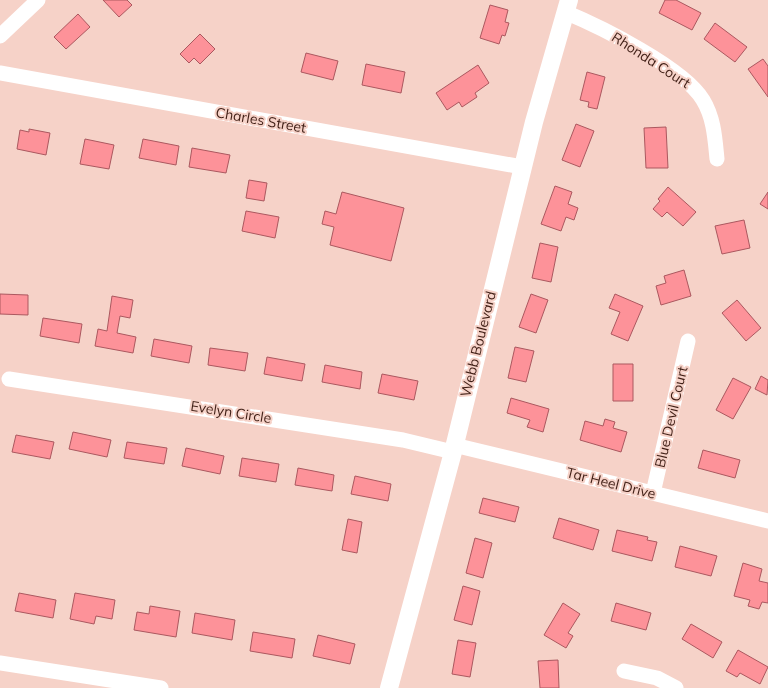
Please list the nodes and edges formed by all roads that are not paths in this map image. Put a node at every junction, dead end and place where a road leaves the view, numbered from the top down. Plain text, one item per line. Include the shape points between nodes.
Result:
1 (38, 0) edge
2 (567, 6) edge
3 (0, 36) edge
4 (0, 73) edge
5 (717, 160) dead end
6 (522, 167) junction
7 (688, 341) dead end
8 (9, 379) dead end
9 (453, 448) junction
10 (653, 493) junction
11 (768, 521) edge
12 (0, 663) edge
13 (624, 671) dead end
14 (161, 688) edge
15 (389, 688) edge
16 (676, 688) edge

1 - 3 street
2 - 5 street, Rhonda Court via 693,86 711,117
2 - 6 street, Webb Boulevard
4 - 6 street, Charles Street
6 - 9 street, Webb Boulevard
7 - 10 street, Blue Devil Court
8 - 9 street, Evelyn Circle
9 - 10 street, Tar Heel Drive
9 - 15 street, Webb Boulevard
10 - 11 street, Tar Heel Drive
12 - 14 street
13 - 16 street via 657,678

